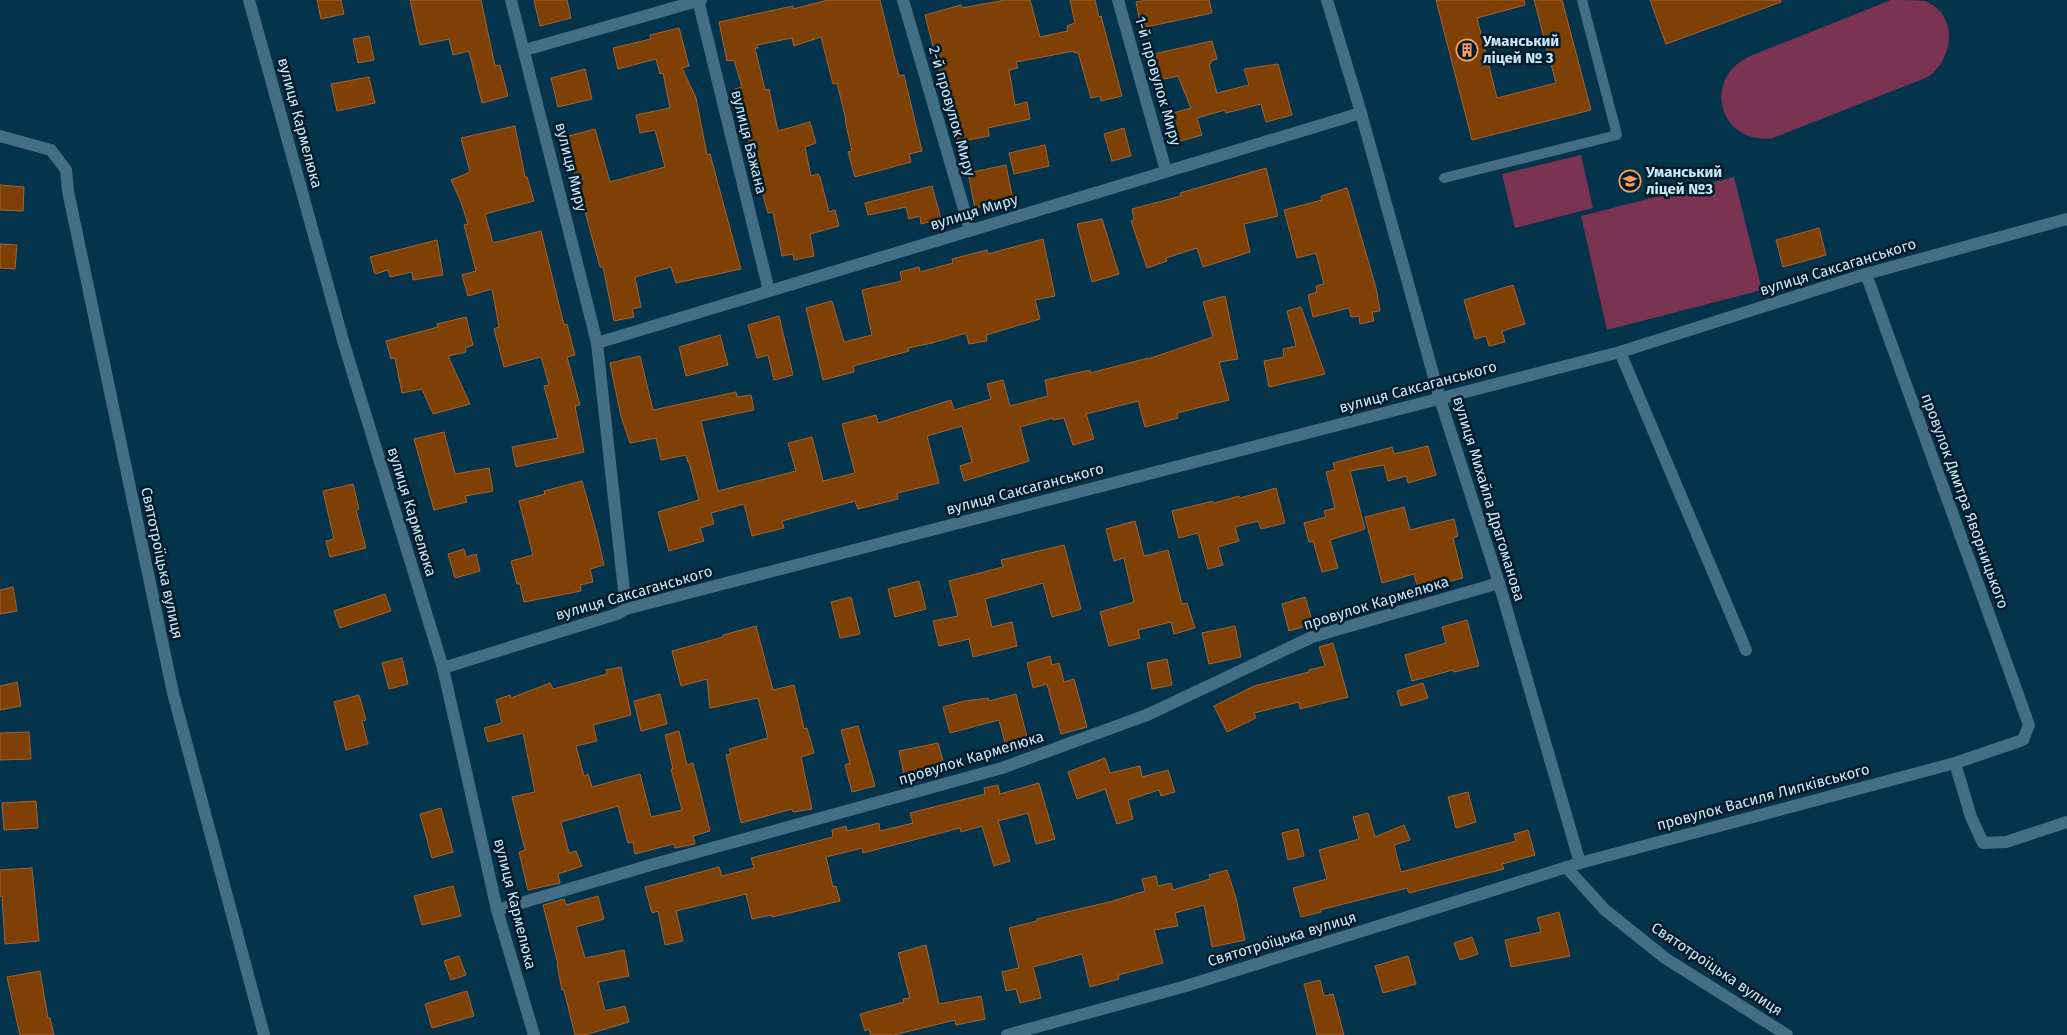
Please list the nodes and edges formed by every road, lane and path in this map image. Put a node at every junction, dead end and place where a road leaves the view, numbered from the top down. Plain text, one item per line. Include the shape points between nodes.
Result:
1 (249, 0) edge
2 (511, 0) edge
3 (699, 0) edge
4 (903, 0) edge
5 (1118, 0) edge
6 (1327, 0) edge
7 (1582, 0) edge
8 (525, 50) junction
9 (1361, 112) junction
10 (0, 136) edge
11 (1166, 171) junction
12 (1444, 178) dead end
13 (2067, 219) edge
14 (970, 230) junction
15 (1866, 274) junction
16 (769, 291) junction
17 (597, 343) junction
18 (1620, 352) junction
19 (1440, 398) junction
20 (1499, 583) junction
21 (626, 609) junction
22 (1746, 650) dead end
23 (443, 668) junction
24 (2023, 740) joint
25 (1955, 763) junction
26 (2067, 822) edge
27 (1580, 863) junction
28 (1566, 867) junction
29 (497, 910) junction
30 (264, 1035) edge
31 (534, 1035) edge
32 (1007, 1035) edge
33 (1787, 1035) edge

1 - 23 street, вулиця Кармелюка via 344,344
2 - 8 street, вулиця Миру
3 - 8 street
3 - 16 street, вулиця Бажана
4 - 14 street, 2-й провулок Миру
5 - 11 street, 1-й провулок Миру
6 - 9 street, вулиця Михайла Драгоманова
7 - 12 lane via 1617,135
8 - 17 street, вулиця Миру
9 - 11 street, вулиця Миру
9 - 19 street, вулиця Михайла Драгоманова
10 - 30 street, Святотроїцька вулиця via 51,150 66,170 173,692
11 - 14 street, вулиця Миру
13 - 15 street, вулиця Саксаганського
14 - 16 street, вулиця Миру
15 - 18 street, вулиця Саксаганського
15 - 24 street, провулок Дмитра Яворницького via 2029,724
16 - 17 street, вулиця Миру
17 - 21 street, вулиця Миру
18 - 19 street, вулиця Саксаганського
18 - 22 street
19 - 20 street, вулиця Михайла Драгоманова
19 - 21 street, вулиця Саксаганського
20 - 27 street, вулиця Михайла Драгоманова
20 - 29 street, провулок Кармелюка via 1312,637 1147,715 1002,768
21 - 23 street, вулиця Саксаганського
23 - 29 street, вулиця Кармелюка
24 - 25 street, провулок Василя Липківського
25 - 26 street via 1971,817 1983,843 2006,842
25 - 27 street, провулок Василя Липківського
27 - 28 street, Святотроїцька вулиця
28 - 32 street, Святотроїцька вулиця via 1186,986
28 - 33 street, Святотроїцька вулиця via 1605,910 1665,958
29 - 31 street, вулиця Кармелюка

